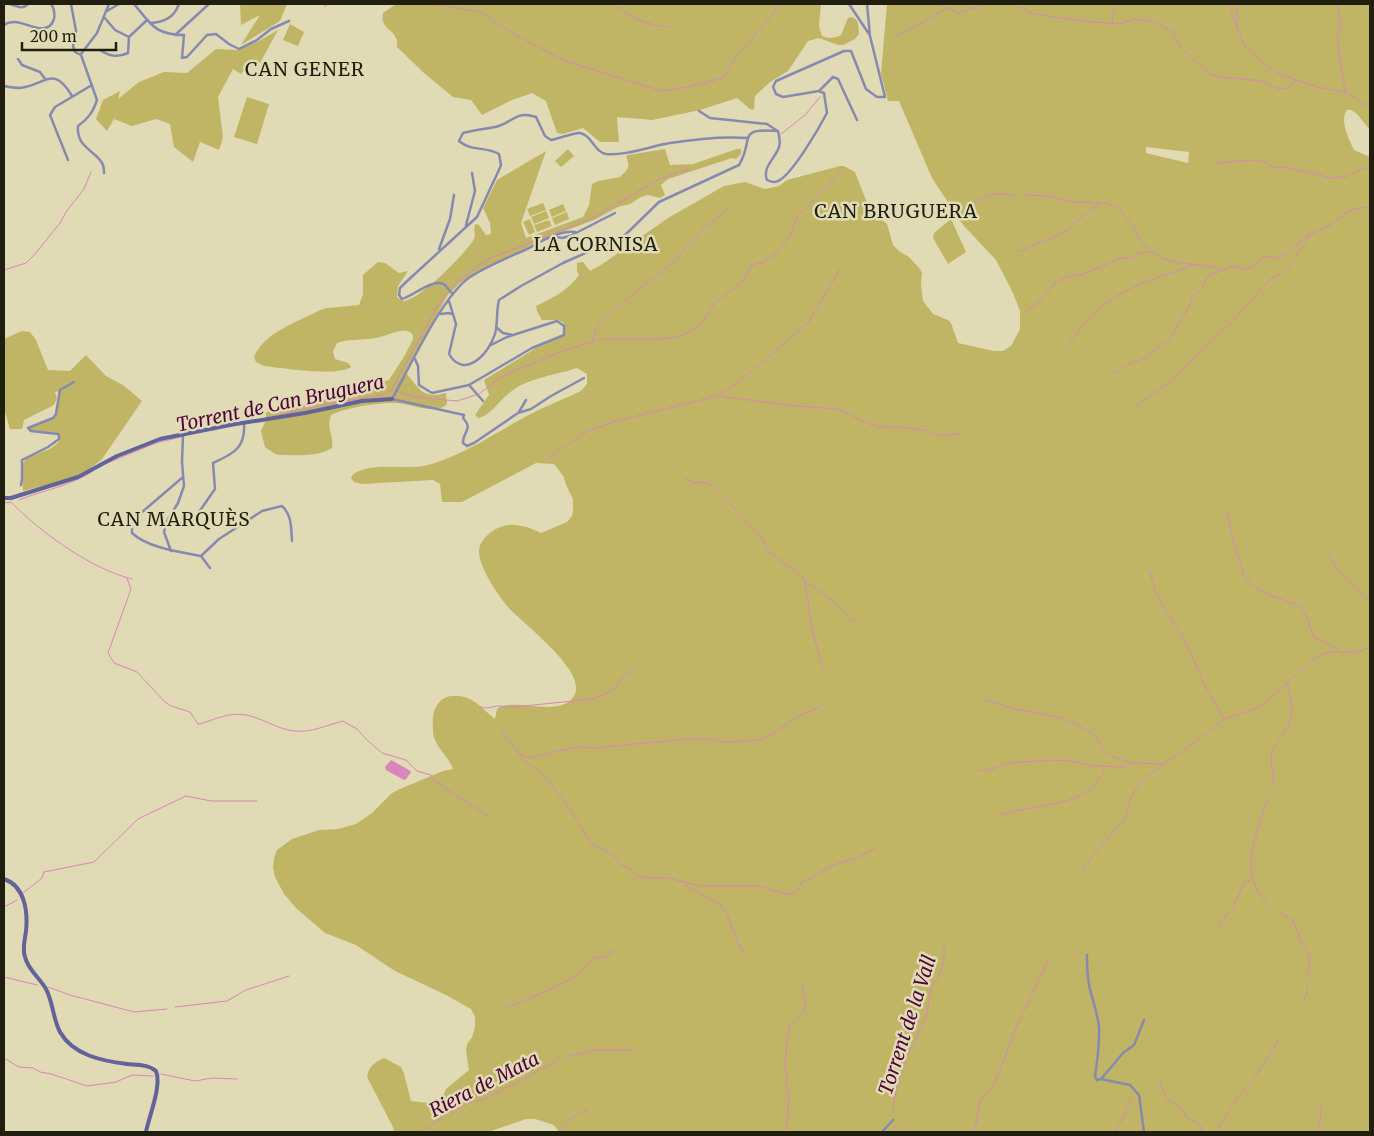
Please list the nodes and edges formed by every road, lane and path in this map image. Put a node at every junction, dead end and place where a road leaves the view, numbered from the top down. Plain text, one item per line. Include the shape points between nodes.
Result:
1 (10, 4) edge
2 (28, 4) edge
3 (51, 4) edge
4 (70, 4) edge
5 (109, 4) edge
6 (119, 4) edge
7 (134, 4) edge
8 (179, 4) edge
9 (209, 4) edge
10 (849, 4) edge
11 (867, 4) edge
12 (106, 12) junction
13 (104, 17) junction
14 (149, 21) junction
15 (289, 21) dead end
16 (4, 25) edge
17 (175, 34) junction
18 (870, 36) junction
19 (129, 37) junction
20 (100, 50) dead end
21 (81, 55) junction
22 (18, 59) dead end
23 (45, 79) junction
24 (92, 85) junction
25 (4, 86) edge
26 (819, 91) junction
27 (72, 96) junction
28 (699, 111) dead end
29 (857, 120) dead end
30 (778, 131) junction
31 (747, 138) junction
32 (68, 160) dead end
33 (104, 173) dead end
34 (472, 173) dead end
35 (454, 194) dead end
36 (615, 212) dead end
37 (466, 227) junction
38 (438, 251) junction
39 (453, 294) junction
40 (449, 301) junction
41 (454, 315) junction
42 (438, 316) junction
43 (495, 326) junction
44 (516, 335) junction
45 (491, 345) junction
46 (415, 359) junction
47 (584, 378) dead end
48 (74, 382) dead end
49 (469, 385) junction
50 (392, 399) junction
51 (526, 400) dead end
52 (483, 401) dead end
53 (518, 413) junction
54 (244, 422) junction
55 (183, 434) junction
56 (182, 478) junction
57 (21, 485) dead end
58 (4, 498) edge
59 (167, 523) junction
60 (292, 541) dead end
61 (171, 551) junction
62 (201, 556) junction
63 (210, 568) dead end
64 (4, 879) edge
65 (1087, 955) dead end
66 (1144, 1020) dead end
67 (1102, 1079) junction
68 (892, 1120) dead end
69 (146, 1132) edge
70 (882, 1132) edge
71 (1144, 1132) edge

1 - 2 street via 25,7
3 - 16 street via 54,19 46,27 35,28 15,22
4 - 21 street via 76,31 73,46
5 - 12 street
6 - 12 street
7 - 14 street
8 - 14 street via 170,17 161,22
9 - 17 street
10 - 18 street
11 - 18 street
12 - 13 street
13 - 19 street via 115,30
13 - 21 street
14 - 17 street via 156,30
14 - 19 street
15 - 17 street via 239,48 216,34 207,35 187,58 182,58 184,35
18 - 26 street via 885,97 877,97 866,89 851,51 844,51 776,81 773,87 776,94 783,97
19 - 20 street via 128,53 122,56
21 - 24 street
22 - 23 street via 22,65 40,72
23 - 25 street via 20,88
23 - 27 street via 60,80
24 - 27 street
24 - 33 street via 96,104 77,128 82,142 103,165
26 - 29 street via 833,77 838,79
26 - 30 street via 824,93 828,114 802,155 780,180 773,182 765,176 779,147
27 - 32 street via 55,107 50,116
28 - 30 street via 710,118 767,124
30 - 31 street via 752,132
31 - 37 street via 728,136 607,154 600,152 585,134 579,132 551,140 545,136 536,117 519,115 497,127 463,133 460,142 467,148 490,149 499,154 501,165 477,216
31 - 43 street via 739,165 659,202 624,236 563,263 499,300
34 - 37 street via 475,190
35 - 38 street via 450,218
36 - 39 street via 562,238 555,236 469,278
37 - 38 street
38 - 39 street via 400,288 399,295 402,300 430,284 440,283
39 - 40 street
40 - 41 street
40 - 42 street
41 - 42 street via 442,313
41 - 45 street via 456,324 449,354 453,361 463,366 471,364
42 - 46 street
43 - 44 street via 502,333
43 - 45 street
44 - 45 street
44 - 49 street via 557,322 564,326 564,335 532,348
46 - 49 street via 418,385 432,393
46 - 50 street
47 - 53 street via 531,410
48 - 57 street via 60,390 53,418 28,428 60,436 22,460
49 - 52 street
50 - 53 street via 464,415 468,428 462,444 467,446
50 - 54 street via 362,401
51 - 53 street
54 - 55 street
54 - 59 street via 242,443 213,463 215,489 192,522
55 - 56 street
55 - 58 street via 138,446 78,477
56 - 59 street via 182,494
56 - 61 street via 132,524 132,533 138,539
59 - 61 street via 164,532
60 - 62 street via 290,518 282,506 262,511
61 - 62 street
62 - 63 street
64 - 69 street via 17,887 22,897 27,919 24,957 47,992 58,1028 66,1042 84,1054 146,1066 156,1071 157,1086
65 - 67 street via 1086,971 1099,1026 1095,1077
66 - 67 street via 1134,1045
67 - 71 street via 1130,1085 1139,1095
68 - 70 street

